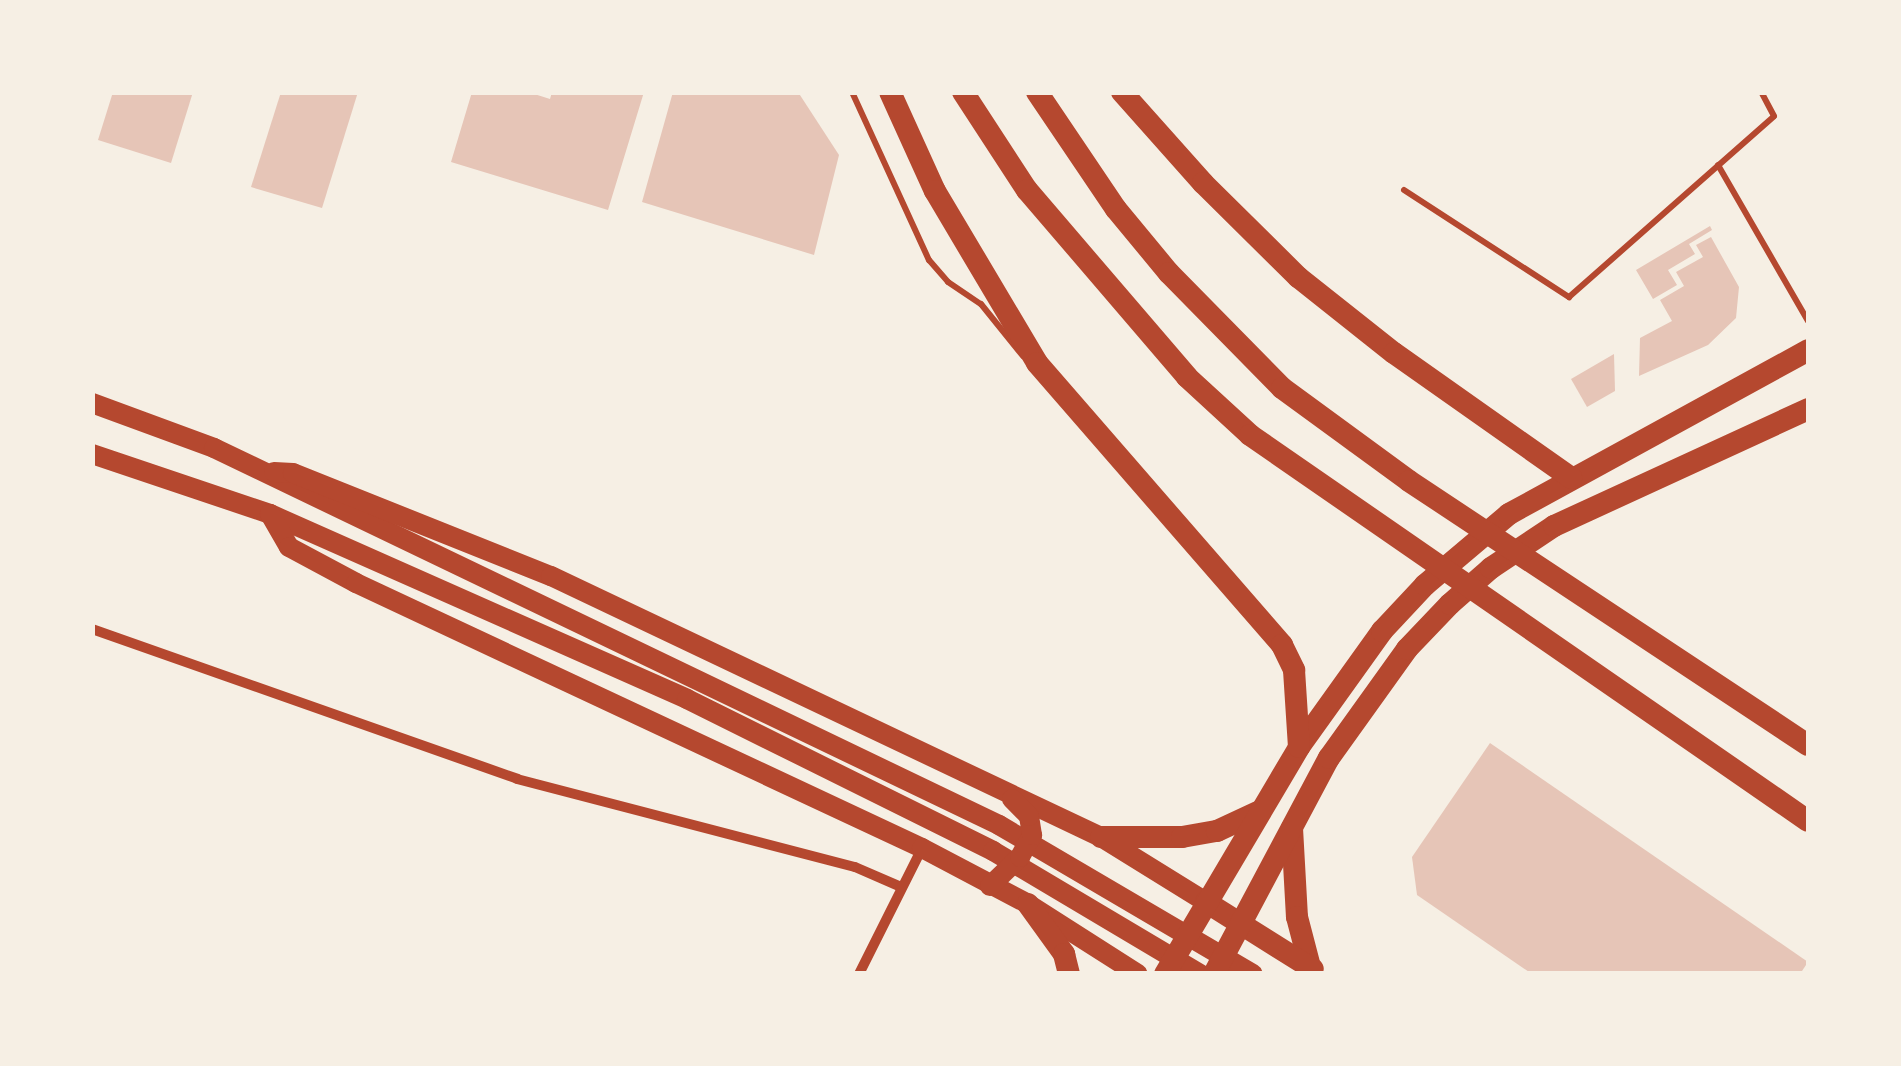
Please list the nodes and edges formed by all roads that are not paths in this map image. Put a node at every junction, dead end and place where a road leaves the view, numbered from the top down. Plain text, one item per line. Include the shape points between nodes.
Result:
1 (852, 92) edge
2 (890, 92) edge
3 (963, 92) edge
4 (1037, 92) edge
5 (1122, 92) edge
6 (1761, 92) edge
7 (1718, 165) junction
8 (1404, 190) dead end
9 (1808, 321) edge
10 (1808, 350) edge
11 (1038, 363) junction
12 (92, 403) edge
13 (1808, 409) edge
14 (92, 454) edge
15 (262, 474) junction
16 (1571, 478) junction
17 (270, 514) junction
18 (92, 628) edge
19 (1808, 744) edge
20 (1300, 747) junction
21 (1003, 791) junction
22 (1260, 811) junction
23 (1808, 821) edge
24 (1292, 827) junction
25 (1102, 837) junction
26 (922, 848) junction
27 (990, 886) junction
28 (902, 887) junction
29 (1206, 902) junction
30 (1028, 904) junction
31 (1240, 924) junction
32 (1245, 969) edge
33 (1315, 970) edge
34 (858, 974) edge
35 (1069, 974) edge
36 (1138, 974) edge
37 (1166, 974) edge
38 (1200, 974) edge
39 (1214, 974) edge

1 - 11 lane via 929,260 981,304 1019,354
2 - 11 highway via 935,191
3 - 23 highway via 1027,190 1188,377 1250,435
4 - 19 highway via 1169,274 1282,388 1409,481
5 - 16 highway via 1298,276
6 - 7 lane via 1774,116
7 - 8 lane via 1569,297
7 - 9 lane
10 - 16 highway
11 - 20 highway via 1282,644 1294,670
12 - 15 main road via 214,448
13 - 24 highway via 1554,526 1491,568 1407,649 1329,758
14 - 17 main road
15 - 21 main road via 293,473 550,576
15 - 32 main road via 999,826
16 - 20 highway via 1510,514 1424,585 1382,631
17 - 26 main road via 289,547 356,583
17 - 38 main road via 687,700 993,852
18 - 28 street via 517,779 856,868
20 - 22 highway
21 - 25 main road
21 - 27 main road via 1029,816 1032,836
22 - 25 highway via 1218,831 1182,838
22 - 29 highway
24 - 31 highway
24 - 33 highway via 1297,917
25 - 29 main road
26 - 27 main road
26 - 28 street
27 - 30 main road
28 - 34 street
29 - 31 highway
29 - 37 highway
30 - 35 highway via 1064,954
30 - 36 main road
31 - 33 highway
31 - 39 highway

